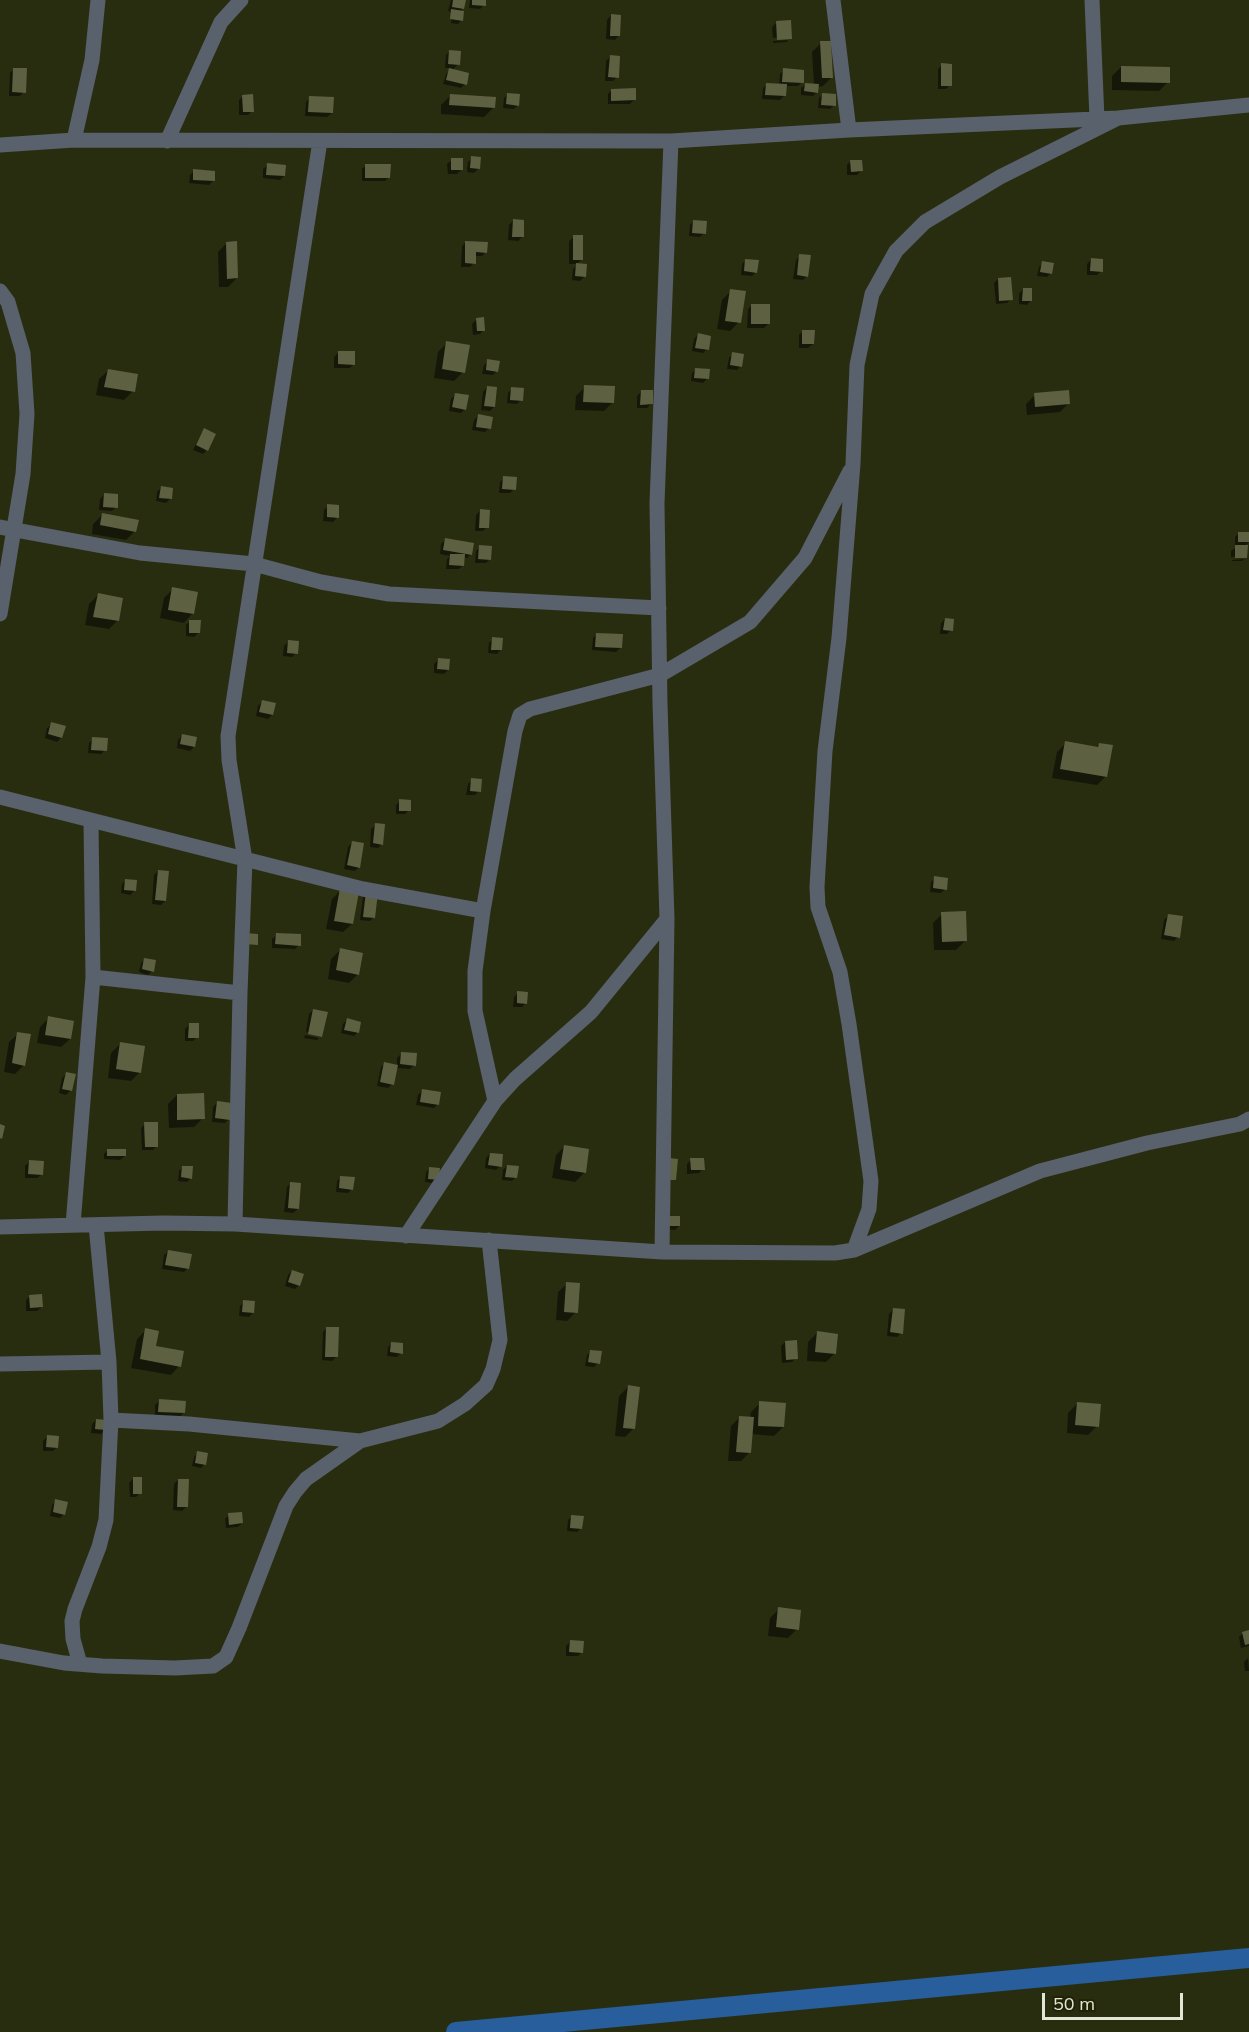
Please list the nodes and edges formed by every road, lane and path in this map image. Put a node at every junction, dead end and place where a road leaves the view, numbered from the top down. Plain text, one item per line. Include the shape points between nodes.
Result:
1 (98, 0) edge
2 (241, 0) edge
3 (833, 0) edge
4 (1092, 0) edge
5 (1249, 105) edge
6 (1118, 118) junction
7 (1097, 119) junction
8 (849, 130) junction
9 (74, 140) junction
10 (167, 141) junction
11 (320, 141) junction
12 (671, 141) junction
13 (0, 145) edge
14 (0, 291) edge
15 (853, 464) junction
16 (7, 528) edge
17 (254, 564) junction
18 (659, 608) junction
19 (0, 614) edge
20 (660, 675) junction
21 (0, 797) edge
22 (91, 821) junction
23 (245, 860) junction
24 (483, 911) junction
25 (667, 919) junction
26 (93, 977) junction
27 (240, 993) junction
28 (495, 1101) junction
29 (1249, 1119) edge
30 (235, 1224) junction
31 (73, 1225) junction
32 (96, 1225) junction
33 (0, 1227) edge
34 (406, 1236) junction
35 (489, 1240) junction
36 (854, 1250) junction
37 (662, 1252) junction
38 (109, 1362) junction
39 (0, 1364) edge
40 (111, 1420) junction
41 (360, 1441) junction
42 (0, 1651) edge
43 (81, 1665) junction

1 - 9 street via 92,60
2 - 10 street via 221,22
3 - 8 street
4 - 7 street
5 - 6 street
6 - 7 street
6 - 15 street via 990,183 925,222 896,251 872,294 857,365
7 - 8 street
8 - 12 street
9 - 10 street
9 - 13 street
10 - 11 street
11 - 12 street
11 - 17 street
12 - 18 street via 657,503
14 - 16 street via 8,302 23,353 27,414 23,474
15 - 20 street via 805,558 750,622
15 - 36 street via 825,751 818,907 840,972 871,1180 869,1209
16 - 17 street via 140,553
16 - 19 street
17 - 18 street via 321,582 390,594
17 - 23 street via 228,736
18 - 20 street
20 - 24 street via 530,709 520,715
20 - 25 street
21 - 22 street
22 - 23 street
22 - 26 street
23 - 24 street via 363,889
23 - 27 street
24 - 28 street via 475,971 475,1011
25 - 28 street via 591,1012
25 - 37 street
26 - 27 street
26 - 31 street
27 - 30 street
28 - 34 street
29 - 36 street via 1040,1171
30 - 32 street
30 - 34 street
31 - 32 street
31 - 33 street
32 - 38 street
34 - 35 street
35 - 37 street
35 - 41 street via 500,1340 486,1384 465,1404 438,1421
36 - 37 street
38 - 39 street
38 - 40 street
40 - 41 street
40 - 43 street via 106,1520 72,1622
41 - 43 street via 306,1479 286,1506 226,1657 213,1666 196,1668
42 - 43 street

